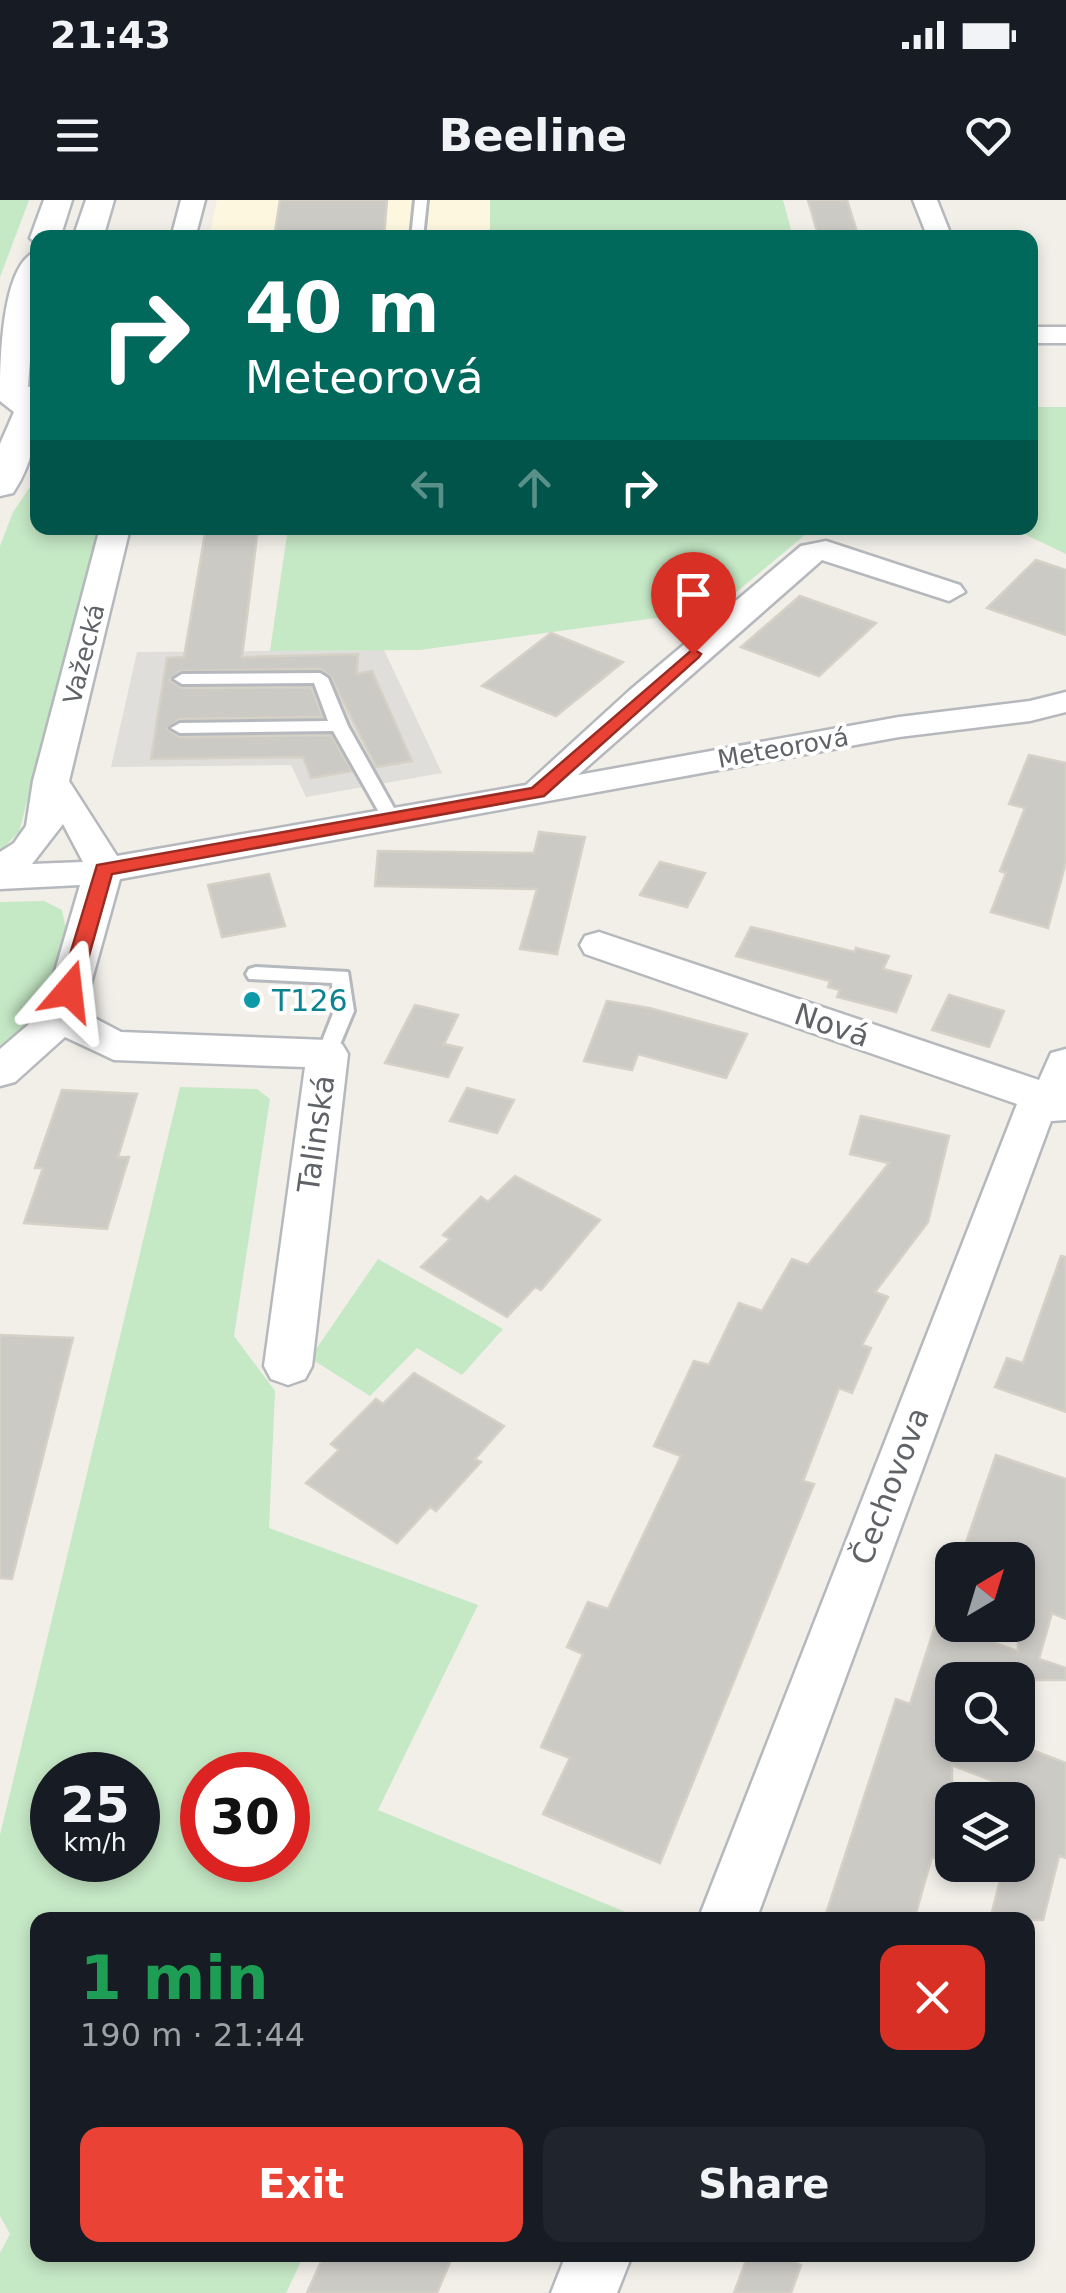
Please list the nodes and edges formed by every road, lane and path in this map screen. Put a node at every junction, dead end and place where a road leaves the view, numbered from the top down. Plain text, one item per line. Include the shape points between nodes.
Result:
1 (58, 200) edge
2 (100, 200) edge
3 (193, 200) edge
4 (422, 200) edge
5 (925, 200) edge
6 (48, 230) edge
7 (91, 230) edge
8 (186, 230) edge
9 (418, 230) edge
10 (937, 230) edge
11 (30, 283) edge
12 (1038, 335) edge
13 (1066, 335) edge
14 (17, 343) edge
15 (30, 400) edge
16 (30, 412) edge
17 (0, 485) edge
18 (113, 535) edge
19 (948, 592) dead end
20 (182, 680) dead end
21 (1066, 702) edge
22 (1030, 711) junction
23 (1066, 720) edge
24 (339, 726) junction
25 (180, 728) dead end
26 (51, 781) junction
27 (538, 792) junction
28 (390, 817) junction
29 (0, 868) edge
30 (104, 870) junction
31 (0, 877) edge
32 (599, 945) dead end
33 (256, 974) dead end
34 (61, 1018) junction
35 (327, 1054) junction
36 (0, 1072) edge
37 (1061, 1089) edge
38 (288, 1366) dead end
39 (730, 1912) edge
40 (596, 2262) edge
41 (584, 2293) edge

1 - 6 main road
2 - 7 main road
3 - 8 street
4 - 9 lane
5 - 10 street
11 - 14 main road via 16,322
12 - 13 street
14 - 15 main road via 11,393
16 - 17 main road
18 - 26 street, Važecká
19 - 27 street via 826,550 812,553
20 - 24 lane via 320,678
21 - 22 street, Meteorová
22 - 23 street, Meteorová
22 - 27 street, Meteorová via 899,727
24 - 25 lane
24 - 28 lane
26 - 29 street, Važecká via 44,827 27,851
26 - 30 street via 94,840
27 - 28 street, Meteorová
28 - 30 street, Meteorová
30 - 31 street, Meteorová
30 - 34 street
32 - 37 street, Nová
33 - 35 lane via 342,977 344,1012
34 - 35 street, Talinská via 114,1046
34 - 36 street
35 - 38 street, Talinská
37 - 39 street, Čechovova via 1033,1112
40 - 41 street

